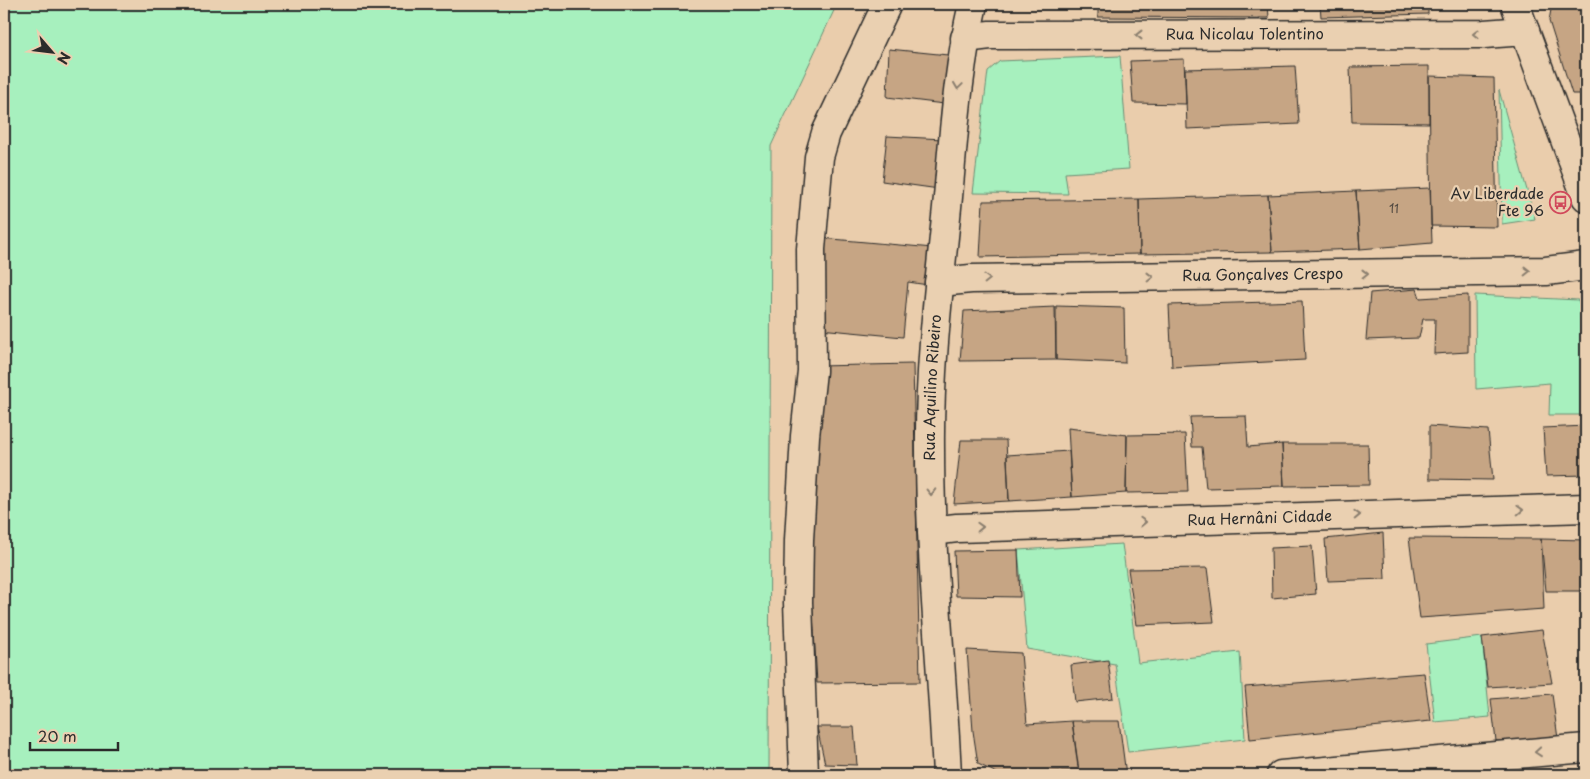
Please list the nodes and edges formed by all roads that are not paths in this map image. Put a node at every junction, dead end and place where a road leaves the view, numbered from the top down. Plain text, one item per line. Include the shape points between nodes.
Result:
1 (887, 4) edge
2 (973, 4) edge
3 (1515, 4) edge
4 (1525, 31) junction
5 (965, 38) junction
6 (1586, 197) edge
7 (1586, 266) edge
8 (938, 282) junction
9 (1586, 508) edge
10 (932, 531) junction
11 (1586, 748) edge
12 (804, 775) edge
13 (947, 775) edge
14 (1281, 775) edge

1 - 12 street via 826,133 819,157 811,249 812,370 799,549
2 - 5 street, Rua Aquilino Ribeiro
3 - 4 street
4 -> 5 street, Rua Nicolau Tolentino via 1474,34 990,35
4 - 6 street
5 -> 8 street, Rua Aquilino Ribeiro via 954,111
8 -> 7 street, Rua Gonçalves Crespo via 1546,271
8 -> 10 street, Rua Aquilino Ribeiro via 930,448
10 -> 9 street, Rua Hernâni Cidade via 967,527
10 - 13 street, Rua Aquilino Ribeiro
11 -> 14 street

